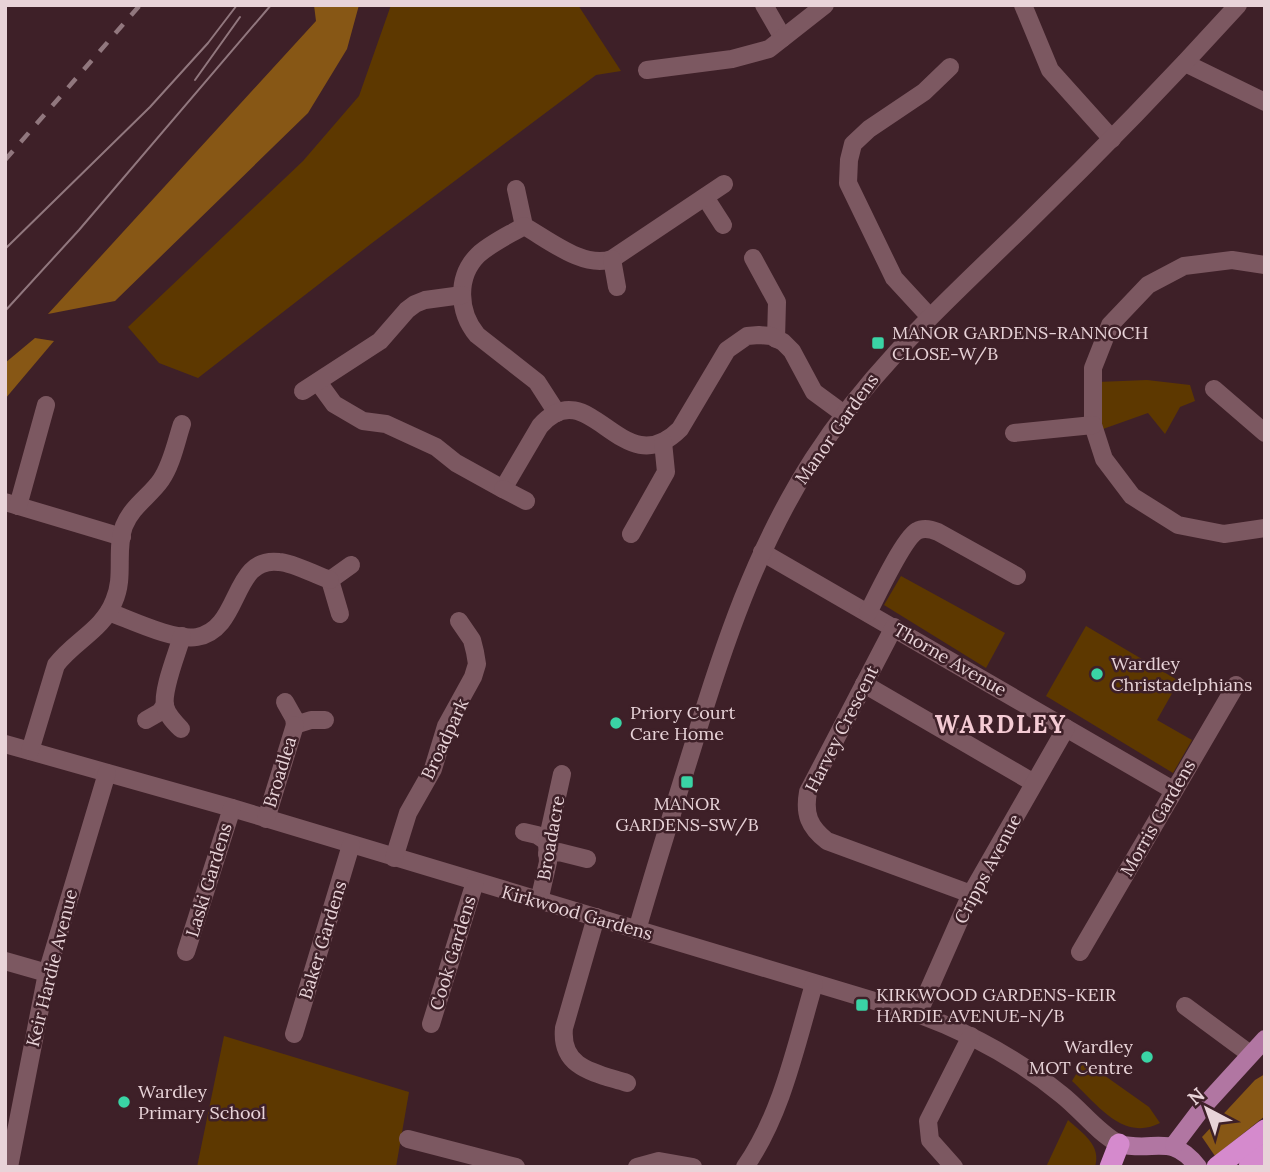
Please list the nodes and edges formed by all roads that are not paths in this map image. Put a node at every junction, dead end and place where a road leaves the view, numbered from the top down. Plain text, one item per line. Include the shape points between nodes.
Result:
1 (764, 5) edge
2 (825, 5) edge
3 (1023, 5) edge
4 (1238, 5) edge
5 (783, 38) junction
6 (1185, 63) junction
7 (950, 67) dead end
8 (648, 70) dead end
9 (1265, 102) edge
10 (1112, 139) junction
11 (724, 184) dead end
12 (516, 189) dead end
13 (705, 197) junction
14 (723, 225) dead end
15 (524, 226) junction
16 (753, 258) dead end
17 (612, 259) junction
18 (1265, 265) edge
19 (617, 287) dead end
20 (462, 295) junction
21 (929, 316) junction
22 (776, 339) junction
23 (1214, 390) dead end
24 (46, 405) dead end
25 (557, 413) junction
26 (844, 414) junction
27 (182, 424) dead end
28 (1093, 425) junction
29 (1014, 433) dead end
30 (1265, 433) edge
31 (663, 443) junction
32 (503, 489) junction
33 (526, 501) dead end
34 (12, 504) edge
35 (1265, 528) edge
36 (631, 534) dead end
37 (122, 537) junction
38 (762, 552) junction
39 (351, 565) dead end
40 (1017, 576) dead end
41 (330, 580) junction
42 (109, 612) junction
43 (868, 612) junction
44 (340, 614) dead end
45 (459, 621) dead end
46 (894, 627) junction
47 (182, 636) junction
48 (864, 684) junction
49 (1236, 685) dead end
50 (285, 702) dead end
51 (165, 705) junction
52 (146, 720) dead end
53 (325, 720) dead end
54 (295, 725) junction
55 (1066, 728) junction
56 (181, 729) dead end
57 (5, 744) edge
58 (30, 751) junction
59 (107, 773) junction
60 (562, 774) dead end
61 (1034, 783) junction
62 (1173, 790) junction
63 (232, 808) junction
64 (266, 819) junction
65 (524, 832) dead end
66 (351, 845) junction
67 (547, 848) junction
68 (394, 858) junction
69 (587, 859) dead end
70 (475, 883) junction
71 (971, 894) junction
72 (538, 901) junction
73 (596, 917) junction
74 (637, 930) junction
75 (186, 952) dead end
76 (1080, 953) dead end
77 (5, 961) edge
78 (47, 974) junction
79 (814, 984) junction
80 (1185, 1006) dead end
81 (918, 1014) junction
82 (431, 1024) dead end
83 (294, 1034) dead end
84 (971, 1036) junction
85 (1265, 1039) edge
86 (1250, 1054) junction
87 (627, 1083) dead end
88 (1265, 1130) edge
89 (408, 1139) dead end
90 (1119, 1144) junction
91 (1174, 1145) junction
92 (1265, 1155) edge
93 (446, 1158) edge
94 (1194, 1162) edge
95 (9, 1167) edge
96 (516, 1167) edge
97 (637, 1167) edge
98 (694, 1167) edge
99 (746, 1167) edge
100 (954, 1167) edge
101 (1110, 1167) edge
102 (1217, 1167) edge
103 (1249, 1167) edge

1 - 5 street
2 - 5 street
3 - 10 street via 1050,70
4 - 6 street, Manor Gardens
5 - 8 street via 769,48 732,59
6 - 9 street
6 - 10 street, Manor Gardens
7 - 21 street via 869,129 853,144 849,160 848,183 894,278
10 - 21 street, Manor Gardens
11 - 13 street
12 - 15 street
13 - 14 street
13 - 17 street
15 - 17 street via 584,260
15 - 20 street via 479,254 466,273
16 - 22 street via 777,302
17 - 19 street
18 - 28 street via 1232,260 1184,267 1147,285 1110,325 1093,368
20 - 25 street via 477,335 537,382
20 - 32 street via 415,304 380,341 311,387 363,421 386,424 436,447
21 - 26 street, Manor Gardens
22 - 26 street via 792,351 814,392
22 - 31 street via 747,336 727,350 680,429
23 - 30 street
24 - 34 street
25 - 31 street via 583,412 641,446
25 - 32 street via 540,426
26 - 38 street, Manor Gardens via 799,482
27 - 37 street via 161,480 132,512
28 - 29 street
28 - 35 street via 1104,458 1132,496 1178,525 1224,534
31 - 36 street via 666,472
32 - 33 street
34 - 37 street
37 - 42 street via 118,589
38 - 43 street, Thorne Avenue
38 - 74 street, Manor Gardens via 717,667
39 - 41 street
40 - 43 street via 930,528 920,529 908,539
41 - 44 street
41 - 47 street via 278,561 261,564 244,580 220,626 196,637
42 - 47 street
42 - 58 street via 56,665
43 - 46 street, Thorne Avenue
45 - 68 street, Broadpark via 472,640 477,664 446,726 433,769 408,813
46 - 48 street, Harvey Crescent
46 - 55 street, Thorne Avenue
47 - 51 street
48 - 61 street
48 - 71 street, Harvey Crescent via 808,792 810,825 827,841
49 - 62 street, Morris Gardens
50 - 54 street
51 - 52 street
51 - 56 street
53 - 54 street
54 - 64 street, Broadlea
55 - 61 street, Cripps Avenue
55 - 62 street, Thorne Avenue
57 - 58 street, Kirkwood Gardens
58 - 59 street, Kirkwood Gardens
59 - 63 street, Kirkwood Gardens
59 - 78 street, Keir Hardie Avenue
60 - 67 street, Broadacre
61 - 71 street, Cripps Avenue
62 - 76 street, Morris Gardens
63 - 64 street, Kirkwood Gardens
63 - 75 street, Laski Gardens
64 - 66 street, Kirkwood Gardens
65 - 67 street via 537,835
66 - 68 street, Kirkwood Gardens
66 - 83 street, Baker Gardens
67 - 69 street
67 - 72 street, Broadacre
68 - 70 street, Kirkwood Gardens
70 - 72 street, Kirkwood Gardens
70 - 82 street, Cook Gardens
71 - 81 street, Cripps Avenue
72 - 73 street, Kirkwood Gardens
73 - 74 street, Kirkwood Gardens
73 - 87 street via 564,1028 564,1044 581,1067
74 - 79 street, Kirkwood Gardens
77 - 78 street
78 - 95 street, Keir Hardie Avenue
79 - 81 street, Kirkwood Gardens
79 - 99 street via 779,1097
80 - 86 street
81 - 84 street, Kirkwood Gardens
84 - 90 street, Kirkwood Gardens via 1040,1077
84 - 100 street via 928,1121 930,1140
85 - 86 main road
86 - 91 main road
88 - 102 highway
89 - 93 street
90 - 91 main road
90 - 101 highway
91 - 94 main road
92 - 103 highway
93 - 96 street
97 - 98 street via 659,1161

